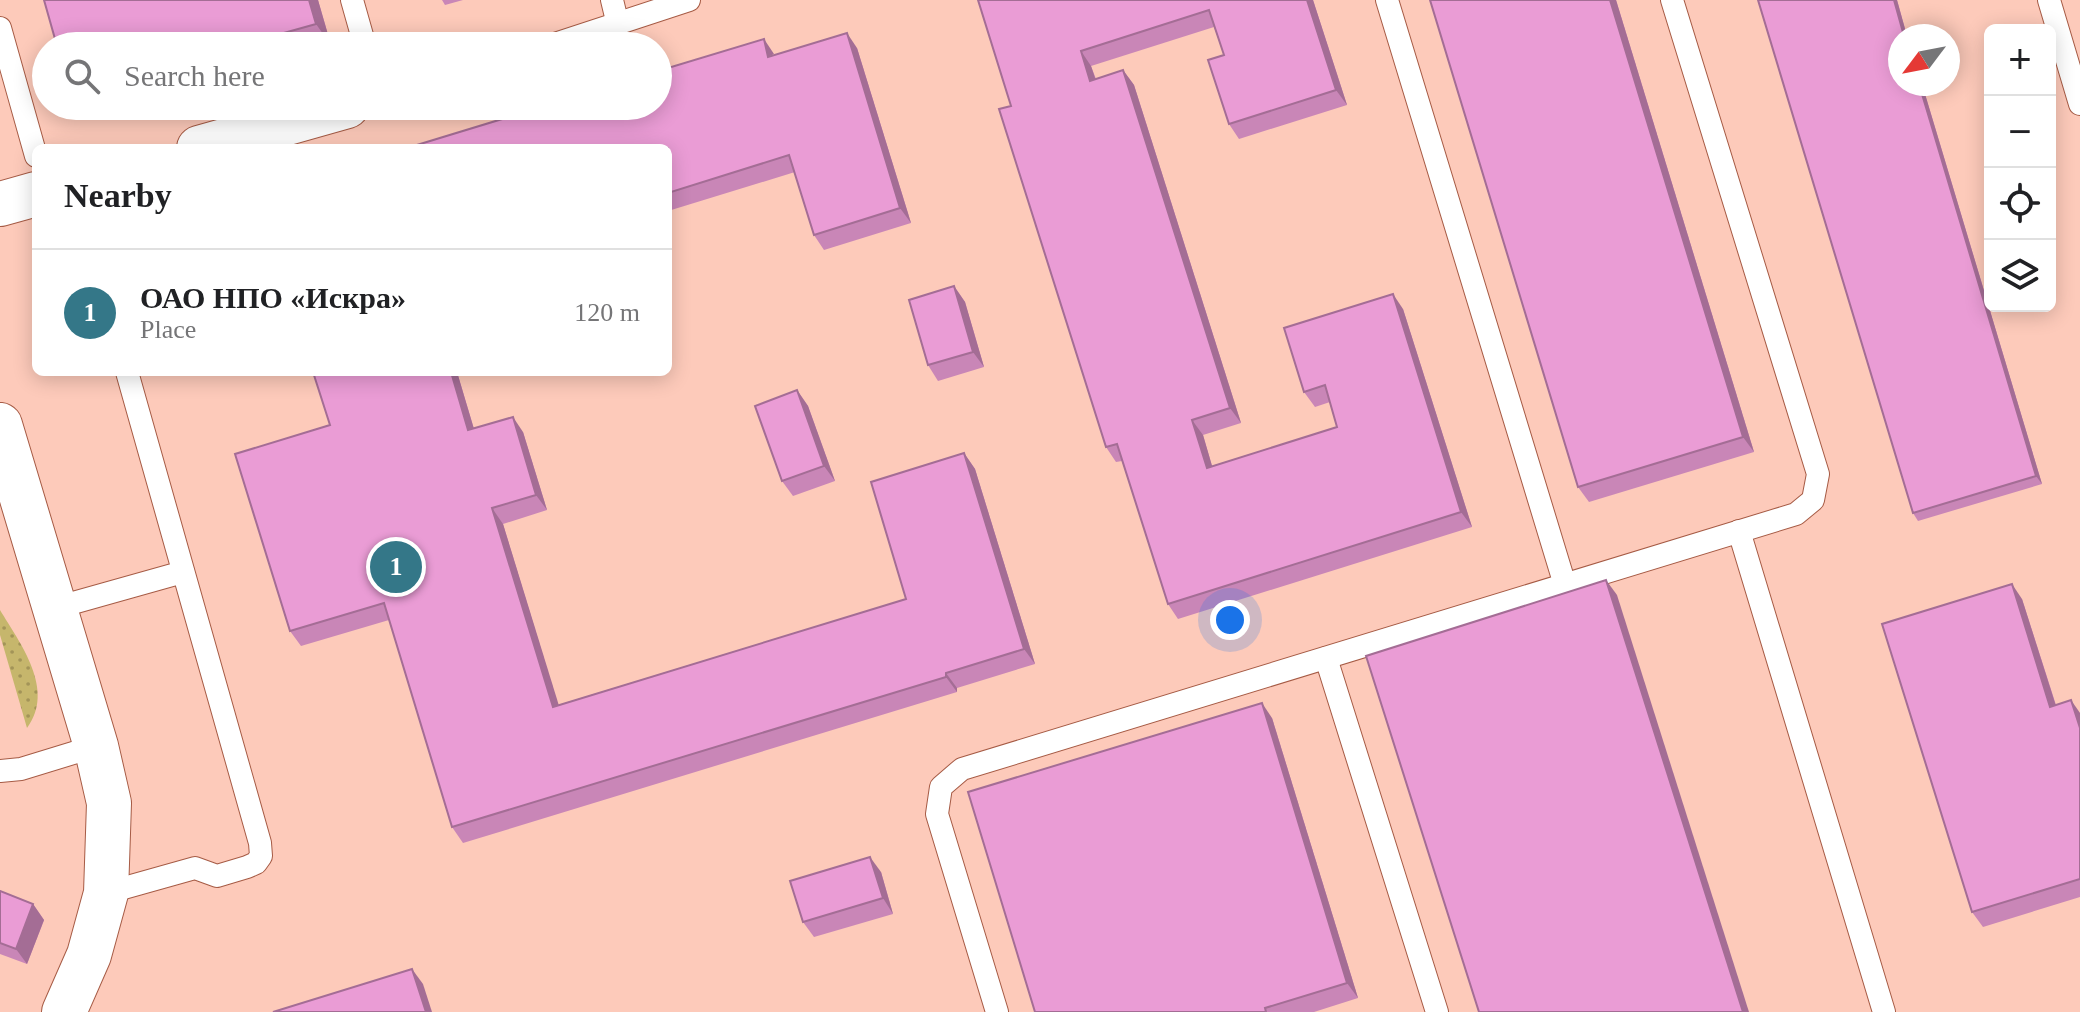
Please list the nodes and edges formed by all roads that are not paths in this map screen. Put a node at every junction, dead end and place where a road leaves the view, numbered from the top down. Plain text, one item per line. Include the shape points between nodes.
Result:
1 (352, 0) edge
2 (612, 0) edge
3 (689, 0) edge
4 (1387, 0) edge
5 (1672, 0) edge
6 (2049, 0) edge
7 (618, 25) junction
8 (0, 28) edge
9 (361, 32) edge
10 (595, 32) edge
11 (2080, 104) edge
12 (298, 120) edge
13 (33, 144) edge
14 (213, 144) edge
15 (32, 195) edge
16 (0, 204) edge
17 (128, 376) edge
18 (0, 425) edge
19 (1739, 531) junction
20 (183, 572) junction
21 (1565, 585) junction
22 (55, 608) junction
23 (1326, 658) junction
24 (96, 746) junction
25 (0, 771) edge
26 (106, 893) junction
27 (64, 1012) edge
28 (997, 1012) edge
29 (1437, 1012) edge
30 (1884, 1012) edge

1 - 9 lane
2 - 7 lane
3 - 7 lane
4 - 21 lane
5 - 19 lane via 1818,474 1813,500 1796,514
6 - 11 lane
7 - 10 lane
8 - 13 lane
12 - 14 street
15 - 16 street
17 - 20 lane
18 - 22 street
19 - 21 lane
19 - 30 lane
20 - 22 lane
20 - 26 lane via 261,856 256,863 217,876 195,868
21 - 23 lane
22 - 24 street
23 - 28 lane via 962,769 941,787 937,814
23 - 29 lane
24 - 25 lane
24 - 26 street via 109,803
26 - 27 street via 89,955

